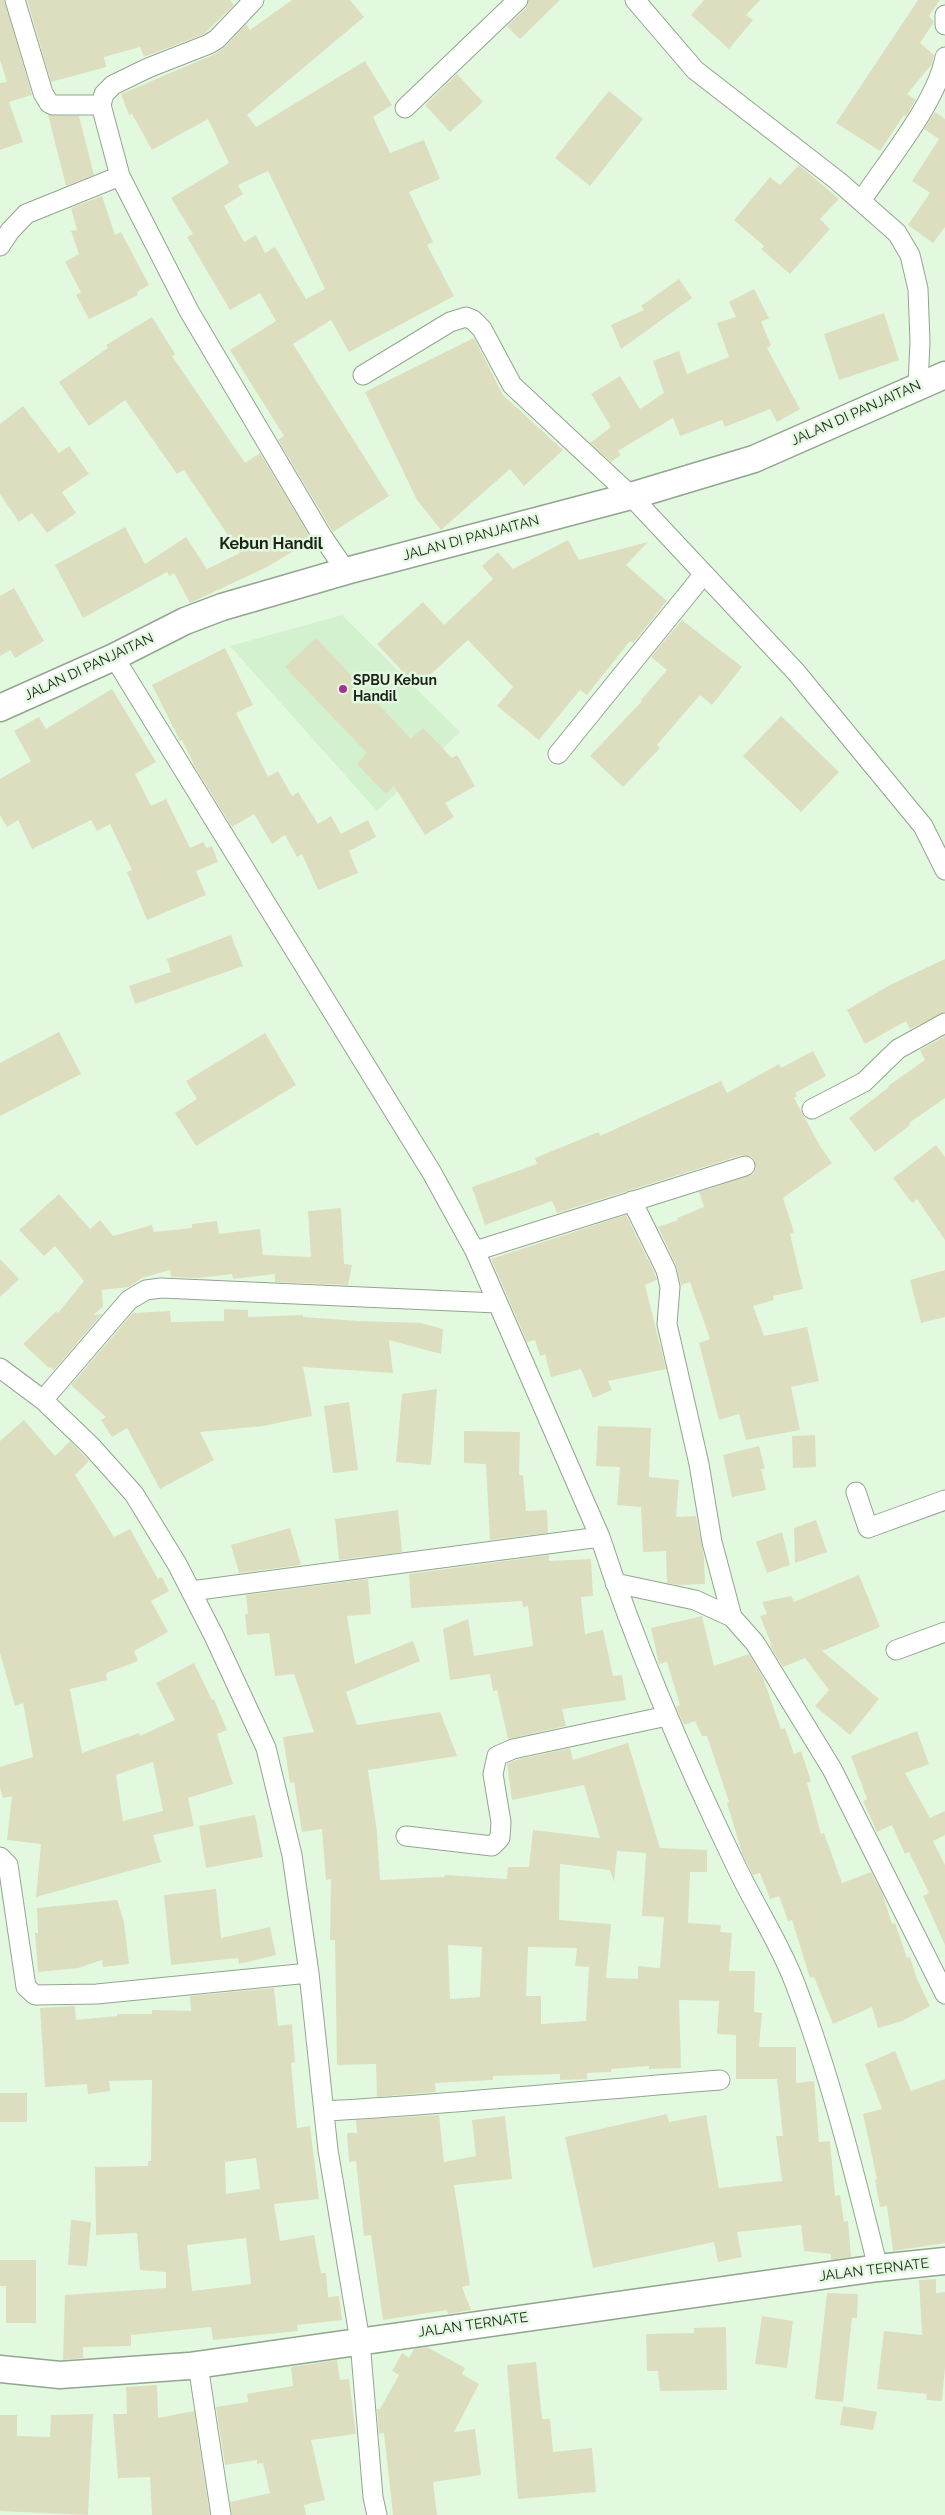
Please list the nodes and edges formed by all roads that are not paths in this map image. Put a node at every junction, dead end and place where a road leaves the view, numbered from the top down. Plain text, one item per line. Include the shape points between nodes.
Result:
1 (15, 0) edge
2 (254, 0) edge
3 (518, 0) edge
4 (635, 0) edge
5 (945, 15) edge
6 (945, 25) edge
7 (945, 57) edge
8 (101, 104) junction
9 (405, 108) dead end
10 (120, 176) junction
11 (861, 201) junction
12 (0, 246) edge
13 (945, 374) edge
14 (363, 375) dead end
15 (918, 385) junction
16 (631, 496) junction
17 (346, 571) junction
18 (704, 574) junction
19 (114, 657) junction
20 (0, 708) edge
21 (558, 754) dead end
22 (945, 870) edge
23 (945, 1023) edge
24 (812, 1109) dead end
25 (745, 1166) dead end
26 (632, 1201) junction
27 (475, 1251) junction
28 (497, 1303) junction
29 (0, 1368) edge
30 (43, 1400) junction
31 (856, 1492) dead end
32 (945, 1500) edge
33 (600, 1537) junction
34 (615, 1583) junction
35 (191, 1591) junction
36 (732, 1617) junction
37 (945, 1632) edge
38 (896, 1650) dead end
39 (667, 1716) junction
40 (406, 1836) dead end
41 (0, 1857) edge
42 (309, 1973) junction
43 (945, 1994) edge
44 (720, 2080) dead end
45 (325, 2111) junction
46 (945, 2261) edge
47 (878, 2268) junction
48 (360, 2340) junction
49 (198, 2365) junction
50 (0, 2369) edge
51 (221, 2515) edge
52 (377, 2515) edge

1 - 8 street via 43,93 49,103
2 - 8 street via 218,39 113,85 104,94
3 - 9 street
4 - 11 street via 695,70
5 - 6 street
7 - 11 street via 930,98
8 - 10 street
10 - 12 street via 26,214
10 - 17 street via 189,310 322,536
11 - 15 street via 897,233 910,255 918,289
13 - 15 street, JALAN DI PANJAITAN
14 - 16 street via 450,322 466,317 473,320 482,329 512,385
15 - 16 street, JALAN DI PANJAITAN via 754,459
16 - 17 street, JALAN DI PANJAITAN
16 - 18 street
17 - 19 street, JALAN DI PANJAITAN via 278,589 186,621
18 - 21 street
18 - 22 street via 796,672 923,826
19 - 20 street, JALAN DI PANJAITAN
19 - 27 street via 432,1173
23 - 24 street via 898,1049 864,1082
25 - 26 street
26 - 27 street
26 - 36 street via 666,1270 670,1287 667,1324 699,1464 712,1542
27 - 28 street
28 - 30 street via 161,1288 146,1290 129,1300
28 - 33 street
29 - 30 street
30 - 35 street via 134,1494
31 - 32 street via 868,1528
33 - 34 street
33 - 35 street
34 - 36 street via 695,1600
34 - 39 street
35 - 42 street via 266,1748 292,1855
36 - 43 street via 755,1643 832,1769
37 - 38 street
39 - 40 street via 497,1756 493,1774 501,1830 500,1838 492,1846
39 - 47 street via 737,1869 794,1979 846,2139
41 - 42 street via 8,1865 26,1987 35,1996 107,1994
42 - 45 street
44 - 45 street via 534,2094 441,2105
45 - 48 street via 328,2150
46 - 47 street, JALAN TERNATE
47 - 48 street, JALAN TERNATE
48 - 49 street, JALAN TERNATE
48 - 52 street
49 - 50 street, JALAN TERNATE via 60,2375
49 - 51 street

